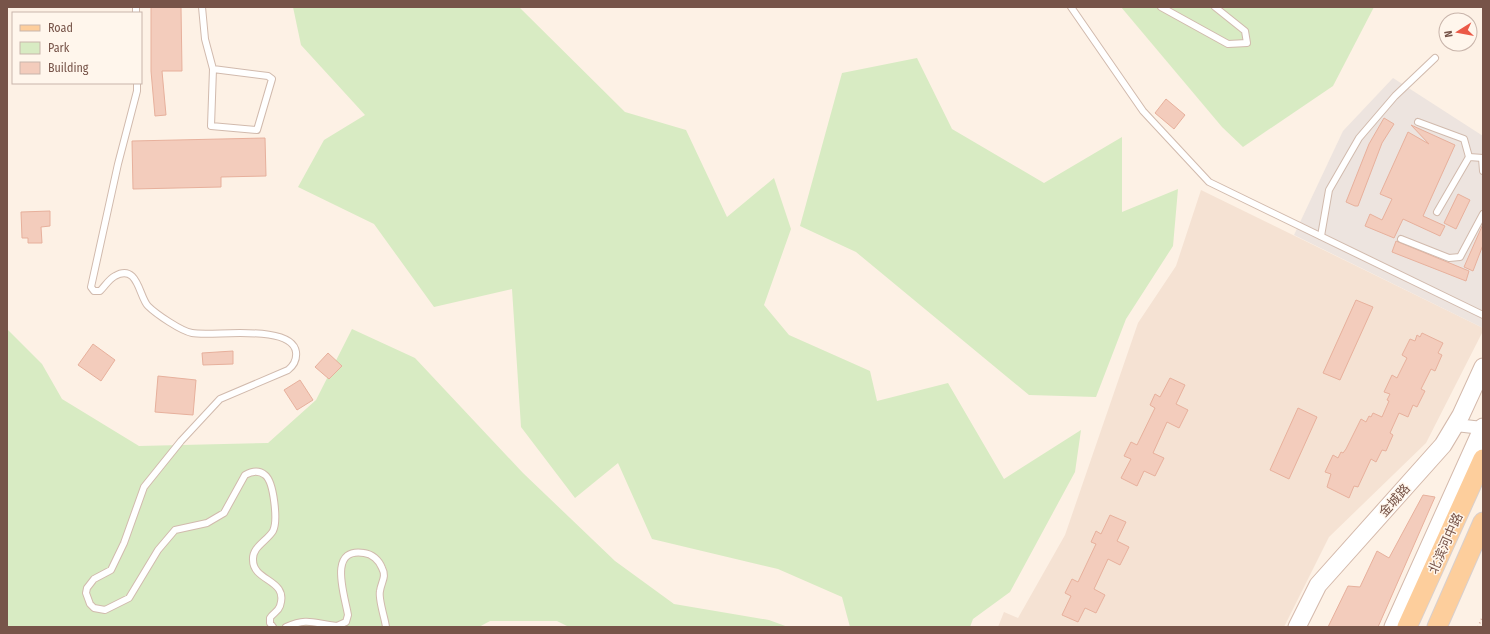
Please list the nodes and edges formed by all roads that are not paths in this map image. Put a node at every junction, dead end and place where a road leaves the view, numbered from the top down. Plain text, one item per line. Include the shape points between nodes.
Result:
1 (202, 7) edge
2 (1071, 7) edge
3 (1161, 7) edge
4 (1215, 7) edge
5 (1435, 58) dead end
6 (213, 69) junction
7 (137, 84) edge
8 (1418, 122) dead end
9 (1469, 158) junction
10 (1482, 158) edge
11 (1483, 171) edge
12 (1437, 212) dead end
13 (1483, 214) edge
14 (1321, 236) junction
15 (1401, 239) dead end
16 (1483, 315) edge
17 (1483, 367) edge
18 (1456, 425) junction
19 (1483, 428) edge
20 (1483, 459) edge
21 (1483, 522) edge
22 (273, 627) edge
23 (286, 627) edge
24 (386, 627) edge
25 (1297, 627) edge
26 (1393, 627) edge
27 (1407, 627) edge
28 (1437, 627) edge

1 - 6 lane via 205,39
2 - 14 lane via 1143,111 1209,182
3 - 4 lane via 1228,44 1247,43 1245,31
5 - 14 lane via 1395,96 1359,138 1329,190
6 - 6 lane via 211,126 257,130 272,79 268,76
7 - 22 lane via 91,287 98,291 115,276 130,276 138,282 147,305 169,322 191,334 234,332 285,338 294,345 296,356 288,370 220,399 181,441 144,487 124,543 111,570 90,583 86,593 87,599 94,608 105,610 129,598 158,550 175,530 207,523 224,513 245,475 260,472 270,483 275,510 273,530 256,549 253,561 257,572 273,582 280,593 280,606 270,618
8 - 9 lane via 1464,139
9 - 10 lane
9 - 12 lane
10 - 11 lane
13 - 15 lane via 1460,256 1449,258
14 - 16 lane
17 - 18 street, 金城路
18 - 19 street
18 - 25 street, 金城路 via 1431,460 1318,585
19 - 26 street
20 - 27 main road, 北滨河中路
21 - 28 main road, 北滨河中路
23 - 24 lane via 298,622 315,621 337,626 346,622 348,615 340,571 344,560 358,552 373,556 383,569 383,584 380,591

